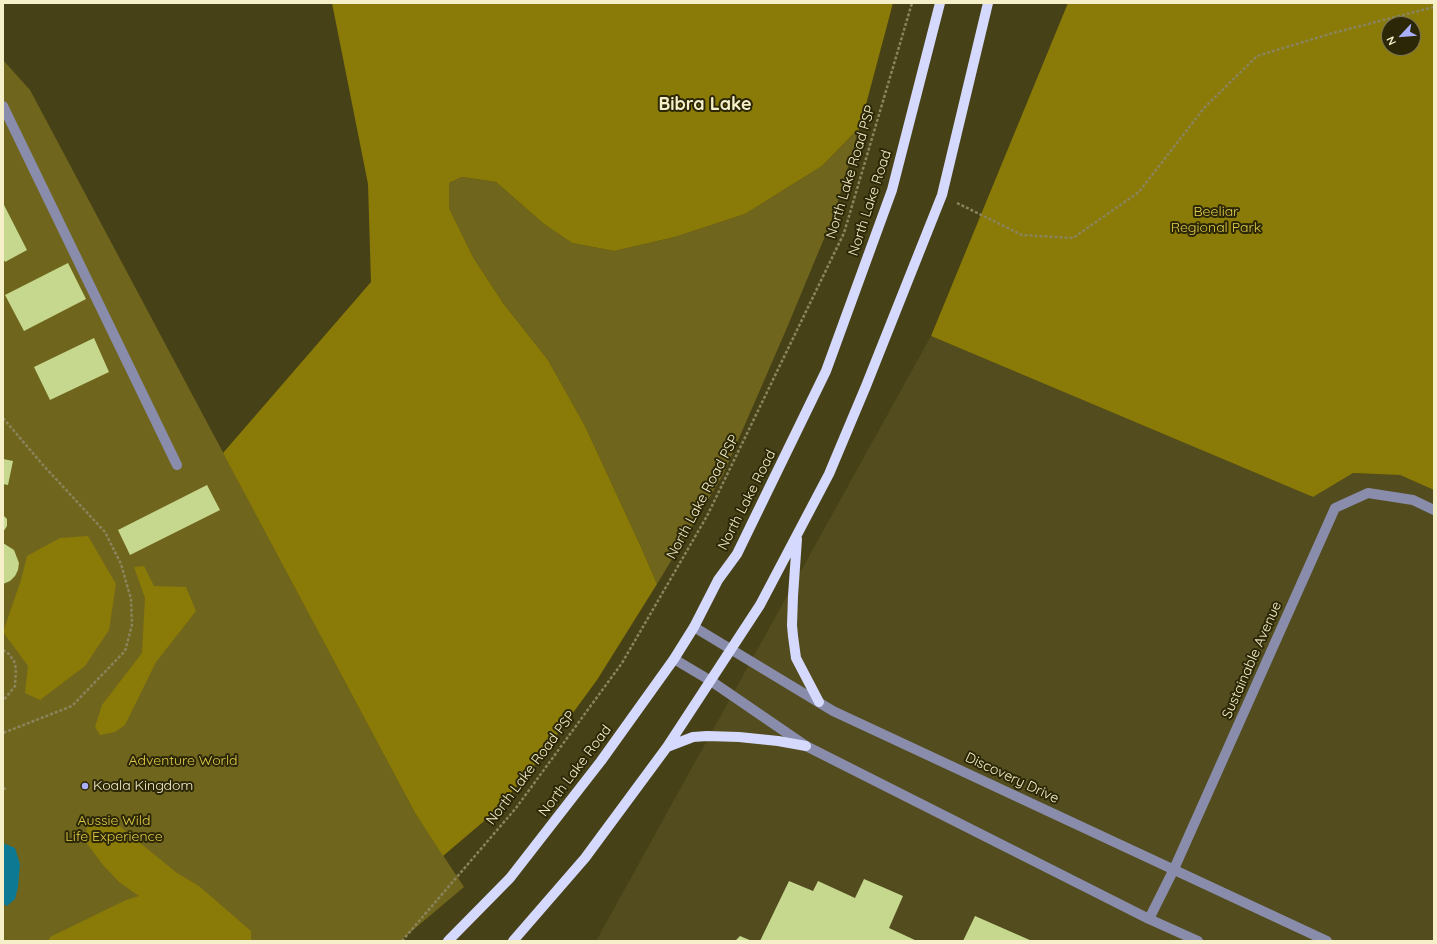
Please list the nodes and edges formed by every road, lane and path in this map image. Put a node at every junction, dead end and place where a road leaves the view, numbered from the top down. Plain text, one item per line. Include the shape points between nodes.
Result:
1 (912, 3) edge
2 (940, 3) edge
3 (988, 3) edge
4 (1434, 7) edge
5 (3, 106) edge
6 (942, 195) junction
7 (3, 418) edge
8 (177, 465) dead end
9 (1434, 510) edge
10 (798, 535) junction
11 (694, 627) junction
12 (3, 650) edge
13 (731, 650) junction
14 (674, 659) junction
15 (711, 681) junction
16 (3, 701) edge
17 (819, 702) junction
18 (3, 733) edge
19 (806, 746) junction
20 (667, 747) junction
21 (8, 788) dead end
22 (3, 789) edge
23 (1174, 869) junction
24 (1149, 919) junction
25 (402, 941) edge
26 (448, 941) edge
27 (513, 941) edge
28 (1198, 941) edge
29 (1327, 941) edge

1 - 25 path, North Lake Road PSP via 844,233 707,516 622,663 516,808
2 - 11 main road, North Lake Road via 892,190 826,371 737,554 718,580
3 - 6 main road
4 - 6 path via 1333,32 1258,56 1204,108 1139,192 1072,238 1022,235
5 - 8 street
6 - 10 main road via 829,474
7 - 18 path via 105,532 121,564 131,599 132,625 125,651 72,706
9 - 23 street, Sustainable Avenue via 1413,500 1368,493 1335,508
10 - 13 main road via 760,606
10 - 17 main road via 793,636 796,658
11 - 13 street, Discovery Drive
11 - 14 main road, North Lake Road
12 - 16 path via 14,661 16,669 15,686
13 - 15 main road
13 - 17 street, Discovery Drive
14 - 15 street
14 - 26 main road, North Lake Road via 601,761 510,878
15 - 19 street
15 - 20 main road
17 - 23 street, Discovery Drive via 833,711
19 - 20 main road via 739,737 707,736 692,737
19 - 24 street
20 - 27 main road via 585,858
21 - 22 path
23 - 24 street, Sustainable Avenue
23 - 29 street, Discovery Drive
24 - 28 street

